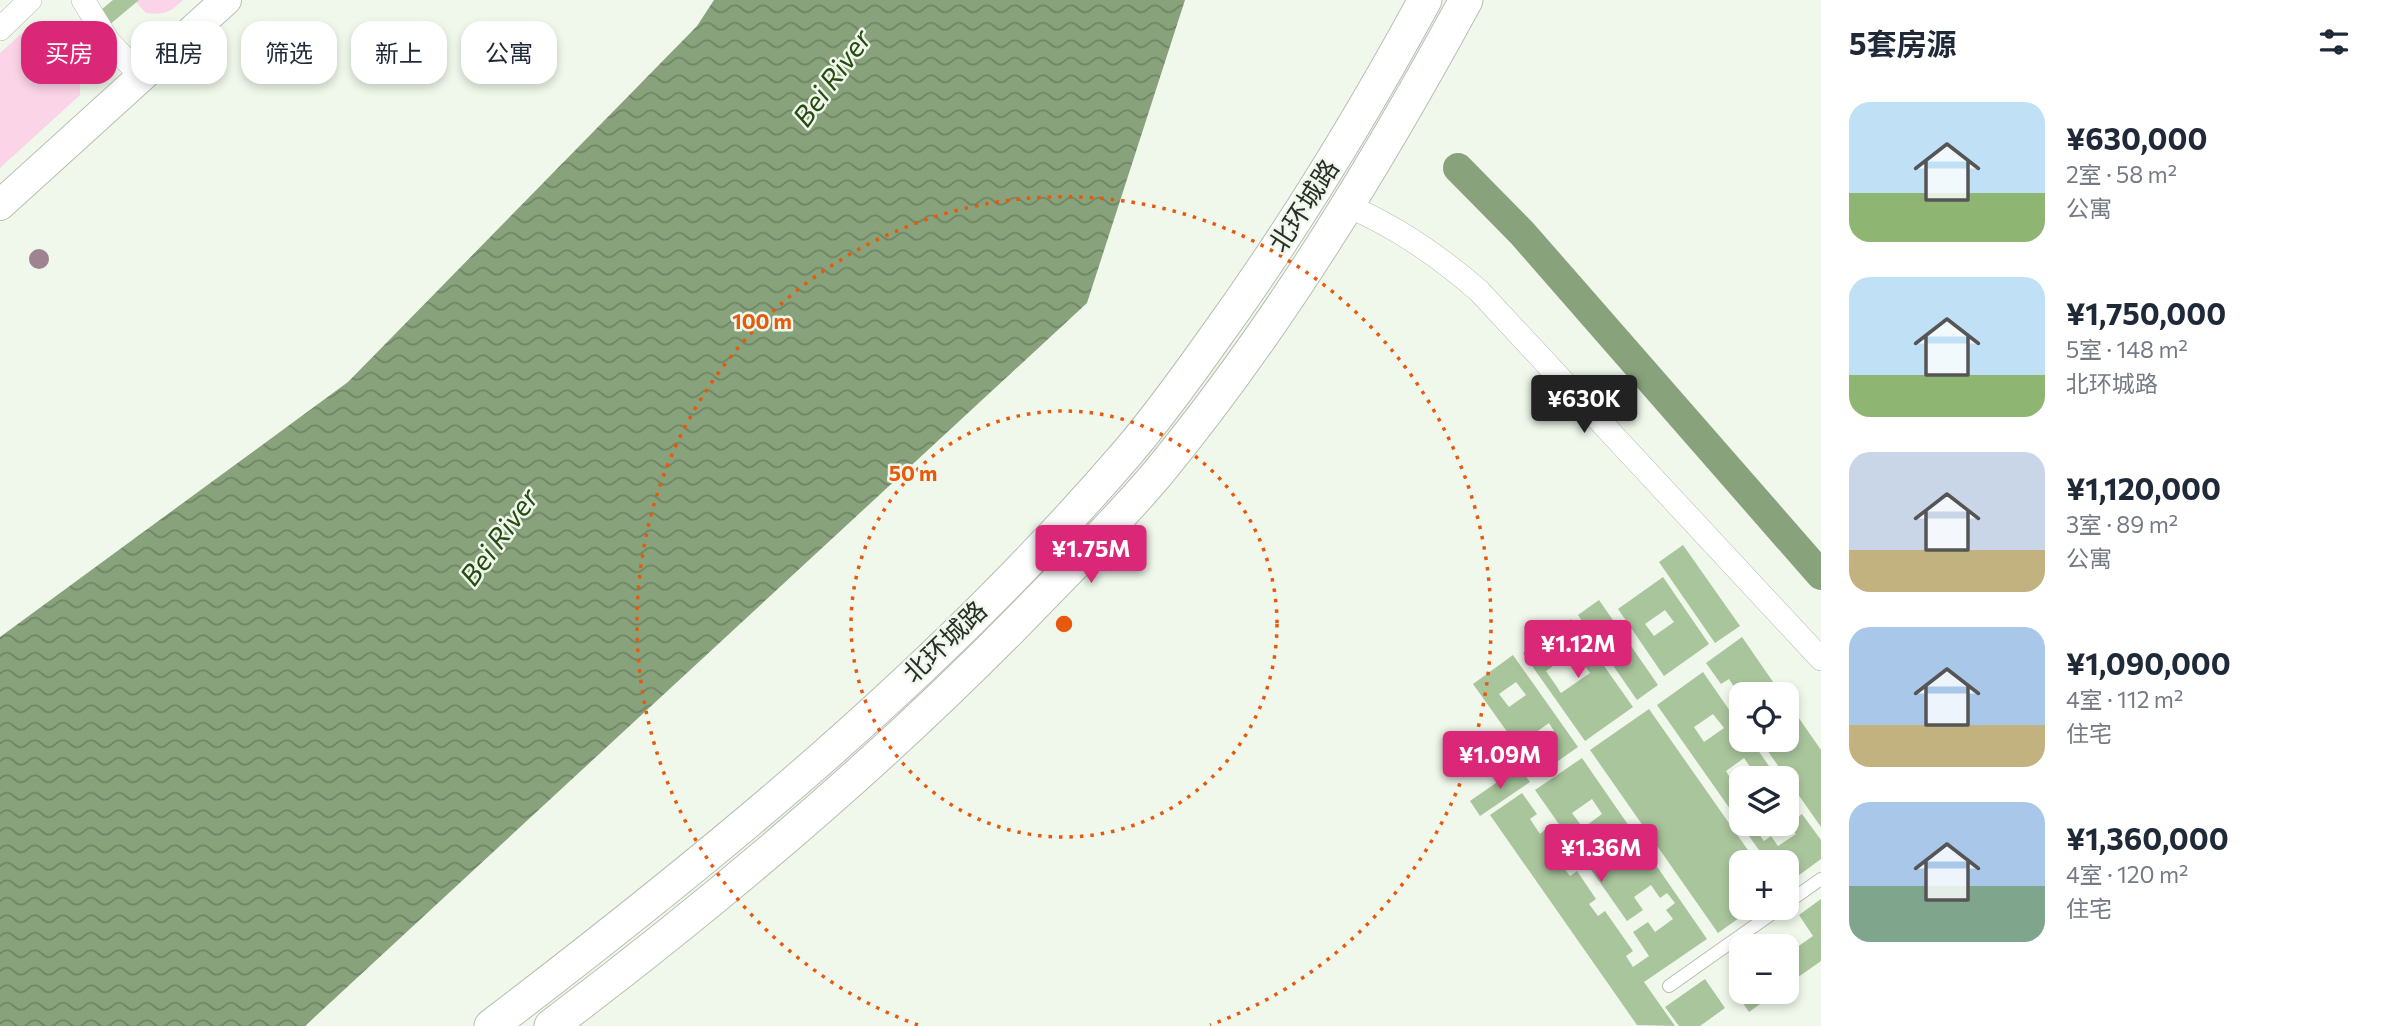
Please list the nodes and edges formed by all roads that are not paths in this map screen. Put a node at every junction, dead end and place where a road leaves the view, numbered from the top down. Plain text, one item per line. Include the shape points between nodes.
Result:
1 (30, 0) edge
2 (83, 0) edge
3 (226, 0) edge
4 (1425, 0) edge
5 (1466, 0) edge
6 (203, 21) edge
7 (0, 29) edge
8 (131, 65) edge
9 (134, 84) edge
10 (0, 205) edge
11 (1348, 206) junction
12 (1821, 659) edge
13 (1821, 879) edge
14 (1799, 895) edge
15 (1763, 920) edge
16 (1669, 986) dead end
17 (491, 1026) edge
18 (551, 1026) edge

1 - 7 street
2 - 8 street via 109,42
3 - 6 street
4 - 17 main road, 北环城路 via 1334,162 1245,296 1129,451 910,678 792,785
5 - 11 main road, 北环城路
9 - 10 street
11 - 12 street via 1422,244 1479,291
11 - 18 main road, 北环城路 via 1275,316 1157,474 1011,630 796,829
13 - 14 lane
15 - 16 lane

